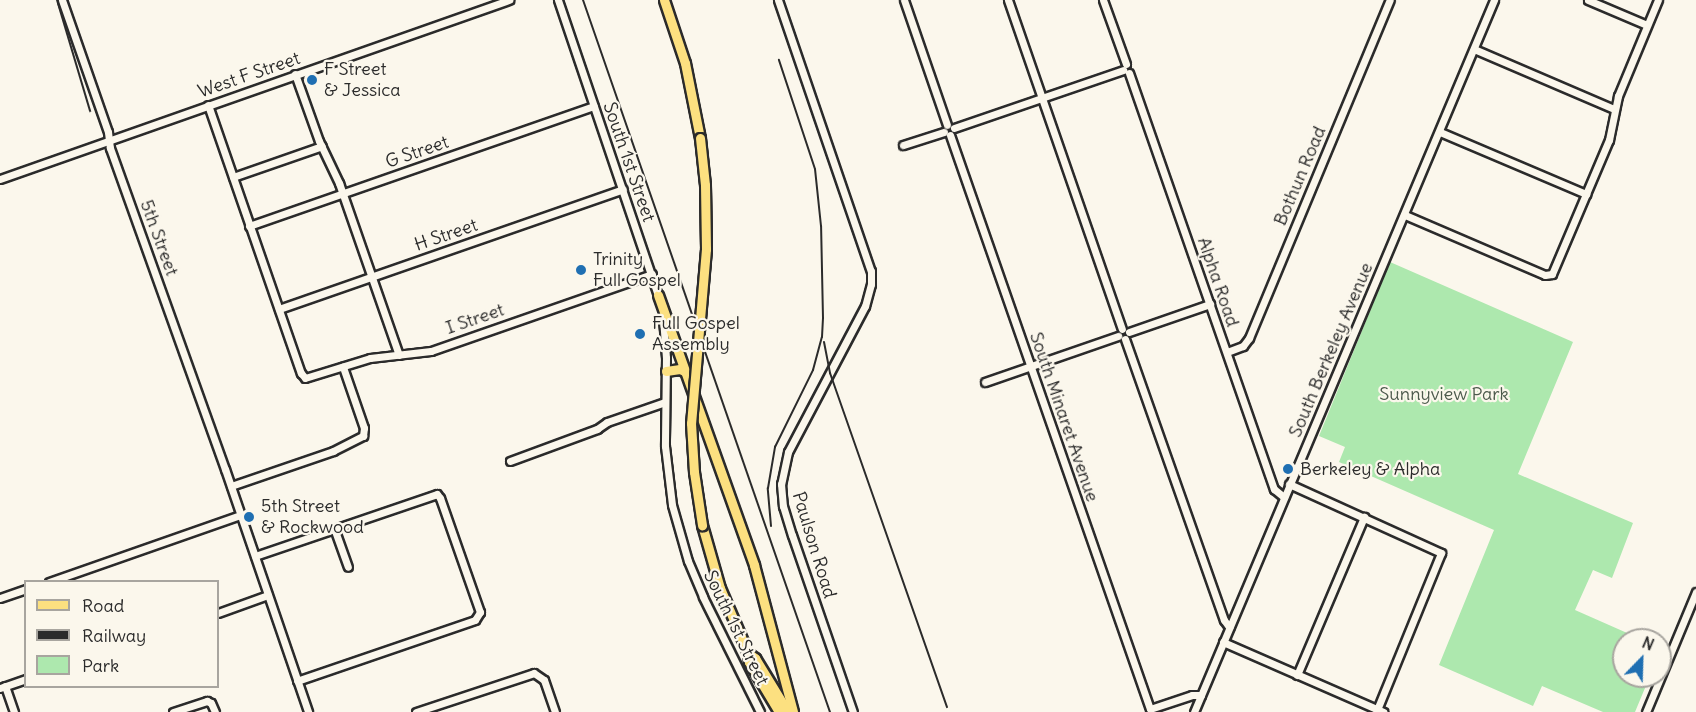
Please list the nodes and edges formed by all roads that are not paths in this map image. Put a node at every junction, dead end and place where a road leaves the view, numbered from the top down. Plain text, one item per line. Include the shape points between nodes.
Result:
1 (62, 0) edge
2 (509, 0) edge
3 (558, 0) edge
4 (664, 0) edge
5 (778, 0) edge
6 (904, 0) edge
7 (1008, 0) edge
8 (1104, 0) edge
9 (1390, 0) edge
10 (1494, 0) edge
11 (1588, 0) edge
12 (1658, 0) edge
13 (1647, 25) junction
14 (1474, 49) junction
15 (1126, 69) junction
16 (295, 75) junction
17 (1042, 98) junction
18 (208, 105) junction
19 (594, 106) junction
20 (1614, 110) junction
21 (949, 130) junction
22 (1440, 132) junction
23 (109, 140) junction
24 (903, 145) dead end
25 (322, 146) junction
26 (233, 177) junction
27 (0, 179) edge
28 (623, 189) junction
29 (343, 193) junction
30 (1587, 194) junction
31 (1405, 215) junction
32 (249, 226) junction
33 (652, 274) junction
34 (372, 277) junction
35 (658, 295) junction
36 (1210, 304) junction
37 (279, 309) junction
38 (1124, 334) junction
39 (1227, 352) junction
40 (399, 355) junction
41 (1031, 366) junction
42 (343, 367) junction
43 (666, 371) junction
44 (688, 373) junction
45 (985, 382) dead end
46 (665, 402) junction
47 (510, 462) dead end
48 (1289, 484) junction
49 (231, 486) junction
50 (1284, 497) junction
51 (240, 515) junction
52 (1364, 517) junction
53 (334, 528) junction
54 (255, 556) junction
55 (348, 567) dead end
56 (54, 580) edge
57 (24, 591) edge
58 (1696, 592) edge
59 (268, 596) junction
60 (0, 598) edge
61 (219, 613) edge
62 (1229, 627) junction
63 (1223, 642) junction
64 (748, 653) junction
65 (1297, 675) junction
66 (24, 680) edge
67 (297, 681) junction
68 (2, 687) edge
69 (1201, 695) junction
70 (1380, 711) edge
71 (14, 712) edge
72 (173, 712) edge
73 (215, 712) edge
74 (308, 712) edge
75 (416, 712) edge
76 (555, 712) edge
77 (759, 712) edge
78 (779, 712) edge
79 (788, 712) edge
80 (793, 712) edge
81 (853, 712) edge
82 (1194, 712) edge
83 (1646, 712) edge

1 - 23 street, 5th Street
2 - 16 street, West F Street
3 - 19 street, South 1st Street
4 - 64 main road, bridge via 688,74 705,185 706,249 691,432 693,472 702,525 720,588
5 - 81 street, Paulson Road via 872,278 868,299 788,452 781,484 792,535
6 - 21 street, South Minaret Avenue
7 - 17 street
8 - 15 street, Alpha Road
9 - 39 street, Bothun Road via 1248,340
10 - 14 street, South Berkeley Avenue
11 - 13 street
12 - 13 street
13 - 20 street
14 - 20 street
14 - 22 street, South Berkeley Avenue
15 - 17 street
15 - 36 street, Alpha Road
16 - 18 street, West F Street
16 - 25 street
17 - 21 street
17 - 38 street
18 - 23 street, West F Street
18 - 26 street
19 - 28 street, South 1st Street
19 - 29 street, G Street
20 - 30 street via 1610,136
21 - 24 street
21 - 41 street, South Minaret Avenue
22 - 30 street
22 - 31 street, South Berkeley Avenue
23 - 27 street, West F Street
23 - 49 street, 5th Street
25 - 26 street
25 - 29 street
26 - 32 street
28 - 33 street, South 1st Street
28 - 34 street, H Street
29 - 32 street, G Street
29 - 34 street
30 - 31 street via 1550,275 1545,276
31 - 48 street, South Berkeley Avenue
32 - 37 street
33 - 35 street, South 1st Street
33 - 40 street, I Street via 431,351
34 - 37 street, H Street
34 - 40 street
35 - 43 street, South 1st Street
35 - 44 main road
36 - 38 street
36 - 39 street, Alpha Road
37 - 42 street, I Street via 305,378
38 - 41 street
38 - 62 street
39 - 50 street, Alpha Road via 1274,489
40 - 42 street, I Street via 370,358
41 - 45 street
41 - 69 street, South Minaret Avenue via 1150,708
42 - 49 street via 364,434 339,448
43 - 44 main road via 680,369
43 - 46 street, South 1st Street
44 - 80 main road via 754,565
46 - 47 street
46 - 77 street, South 1st Street via 666,467 681,540 710,615
48 - 50 street, South Berkeley Avenue
48 - 52 street
49 - 51 street, 5th Street
50 - 62 street, South Berkeley Avenue
51 - 54 street, 5th Street
51 - 56 street
52 - 65 street
52 - 70 street via 1441,553
53 - 54 street
53 - 55 street
53 - 67 street via 437,495 480,617
54 - 59 street, 5th Street
57 - 60 street
58 - 83 street
59 - 61 street
59 - 67 street, 5th Street
62 - 63 street, South Berkeley Avenue
63 - 65 street
63 - 69 street, South Berkeley Avenue
64 - 78 main road via 749,662
64 - 79 main road
65 - 70 street
66 - 68 street
67 - 74 street, 5th Street
68 - 71 street
69 - 82 street, South Berkeley Avenue
72 - 73 street via 209,701
75 - 76 street via 537,674 544,680

